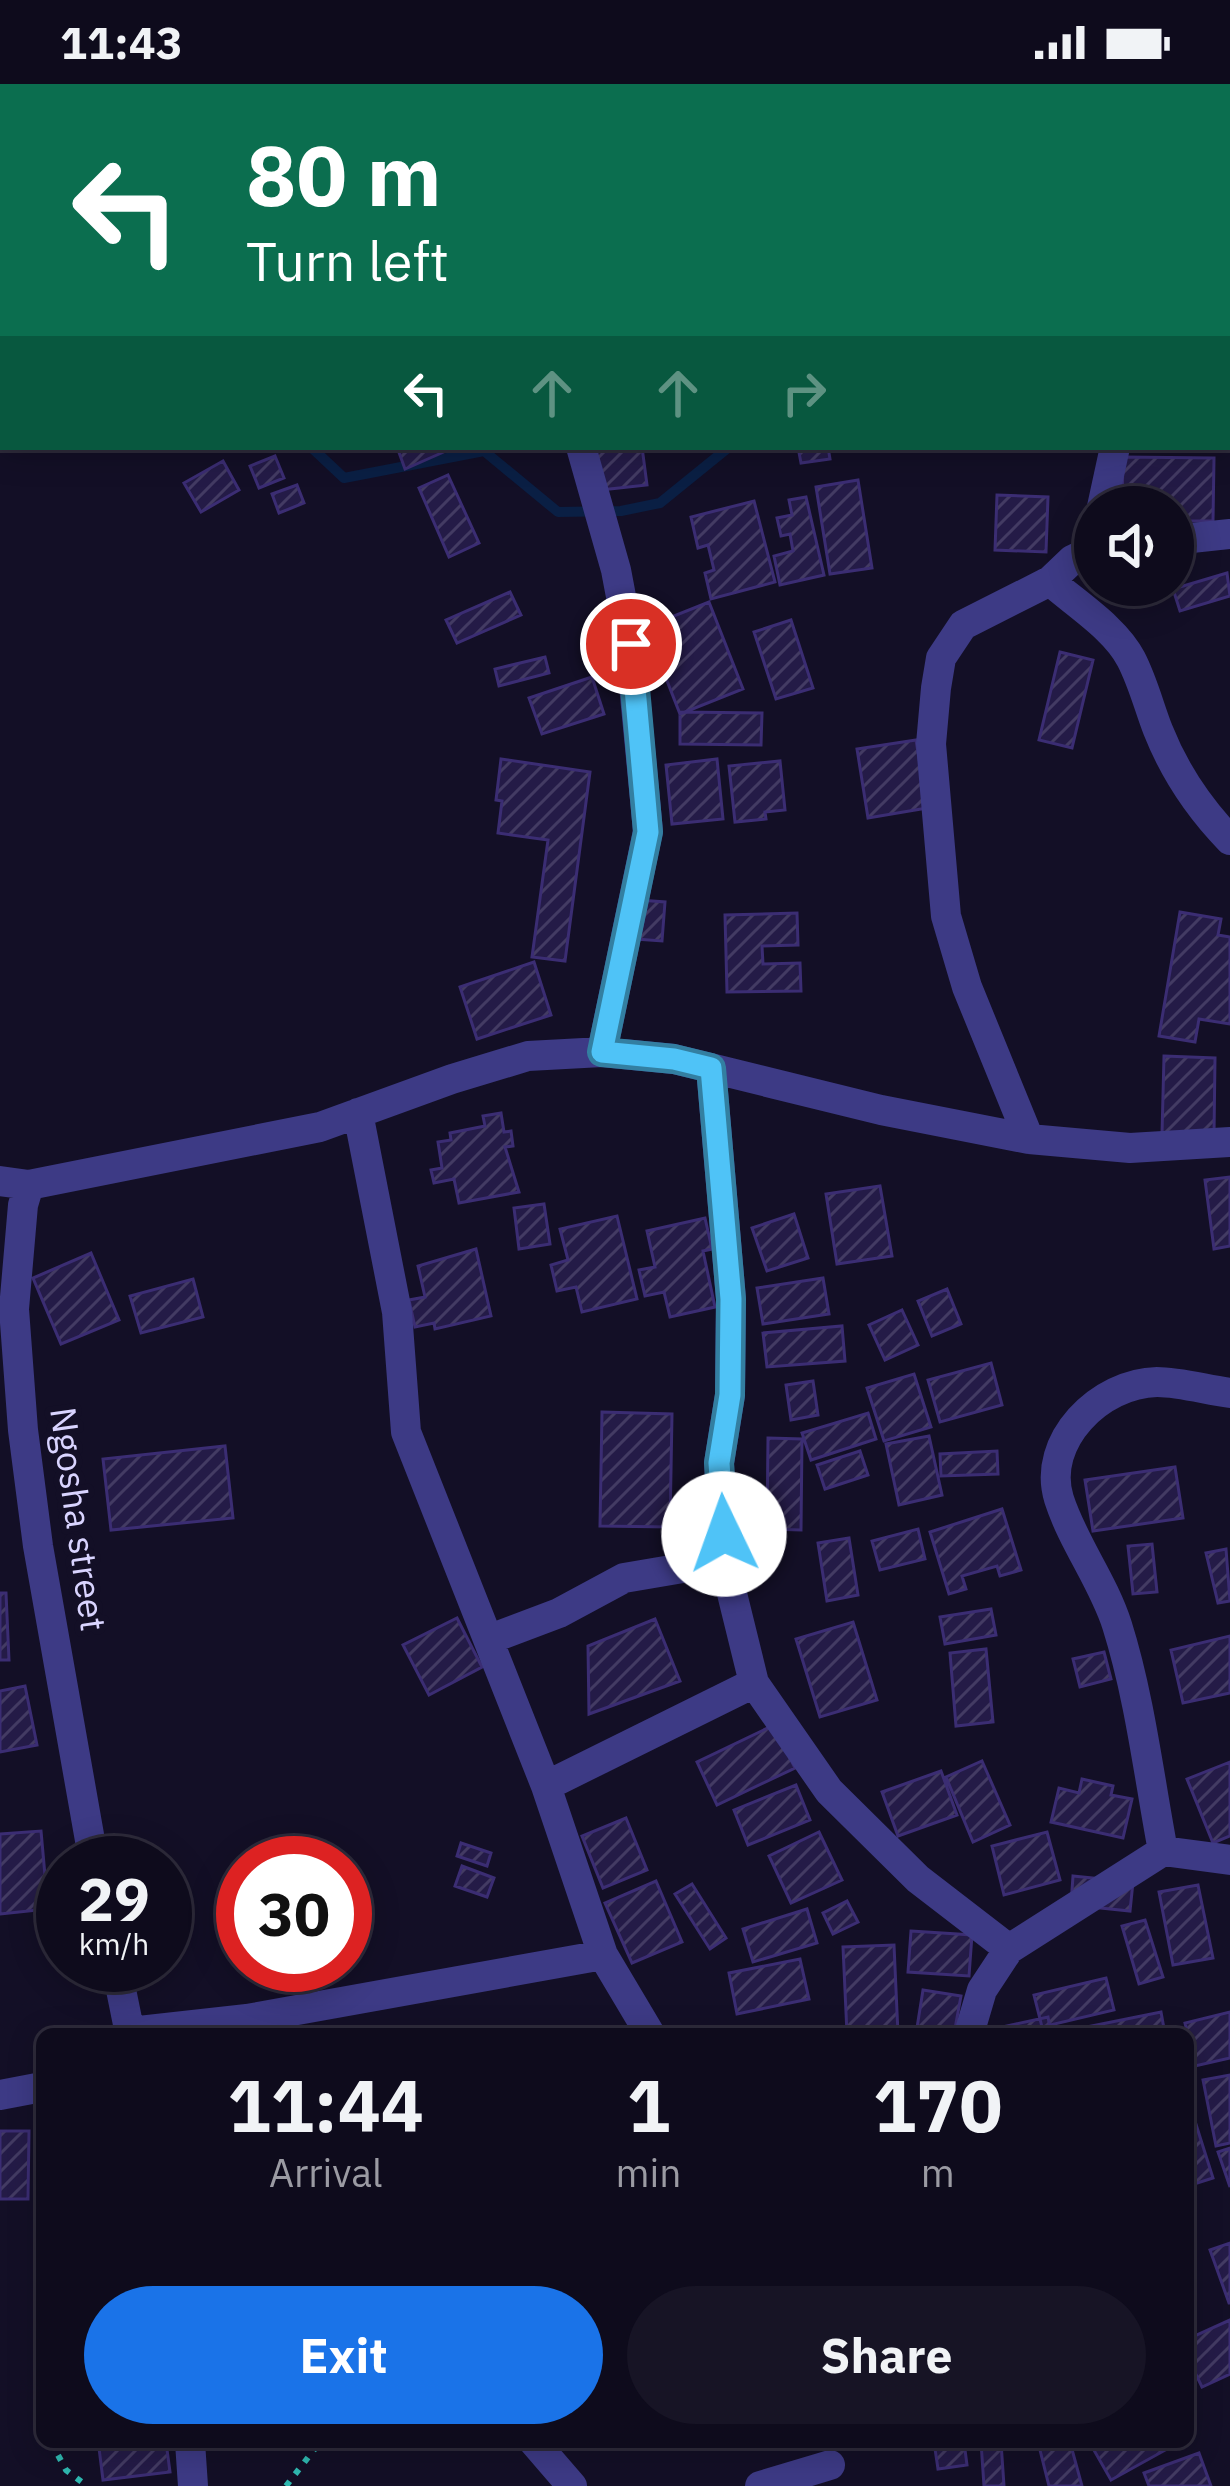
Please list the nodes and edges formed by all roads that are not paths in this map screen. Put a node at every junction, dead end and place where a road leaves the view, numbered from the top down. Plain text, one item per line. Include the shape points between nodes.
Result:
1 (582, 450) edge
2 (1114, 450) edge
3 (1107, 486) edge
4 (1230, 534) edge
5 (1194, 538) edge
6 (1074, 559) edge
7 (1050, 581) junction
8 (1230, 840) edge
9 (602, 1052) junction
10 (711, 1068) junction
11 (358, 1113) junction
12 (1029, 1138) junction
13 (1230, 1142) edge
14 (14, 1183) edge
15 (1230, 1393) edge
16 (724, 1561) junction
17 (490, 1640) junction
18 (754, 1683) junction
19 (546, 1786) junction
20 (89, 1836) edge
21 (1163, 1851) junction
22 (1230, 1860) edge
23 (1009, 1948) junction
24 (603, 1955) junction
25 (122, 1992) edge
26 (129, 2028) edge
27 (172, 2028) edge
28 (646, 2028) edge
29 (971, 2028) edge
30 (36, 2088) edge
31 (0, 2095) edge
32 (191, 2448) edge
33 (539, 2448) edge
34 (830, 2464) edge
35 (194, 2486) edge
36 (572, 2486) edge
37 (760, 2486) edge

1 - 9 street via 631,644 648,832
2 - 3 street
4 - 5 street
6 - 7 street
7 - 8 street via 1131,658 1184,784
7 - 12 street via 963,625 941,658 932,744 946,916
9 - 10 street
9 - 11 street via 528,1056
10 - 12 street
10 - 16 street via 731,1299 730,1395 719,1463
11 - 14 street via 320,1127
11 - 17 street via 397,1312 406,1432
12 - 13 street via 1130,1148
14 - 20 street, Ngosha street via 23,1205 14,1309 23,1430
15 - 21 street via 1155,1382 1116,1392 1065,1435 1055,1475 1116,1621
16 - 17 street via 624,1578
16 - 18 street
17 - 19 street
18 - 19 street
18 - 23 street via 829,1791 918,1879
19 - 24 street
21 - 22 street
21 - 23 street
23 - 29 street via 982,1990
24 - 27 street
24 - 28 street
25 - 26 street
30 - 31 street
32 - 35 street
33 - 36 street
34 - 37 street

